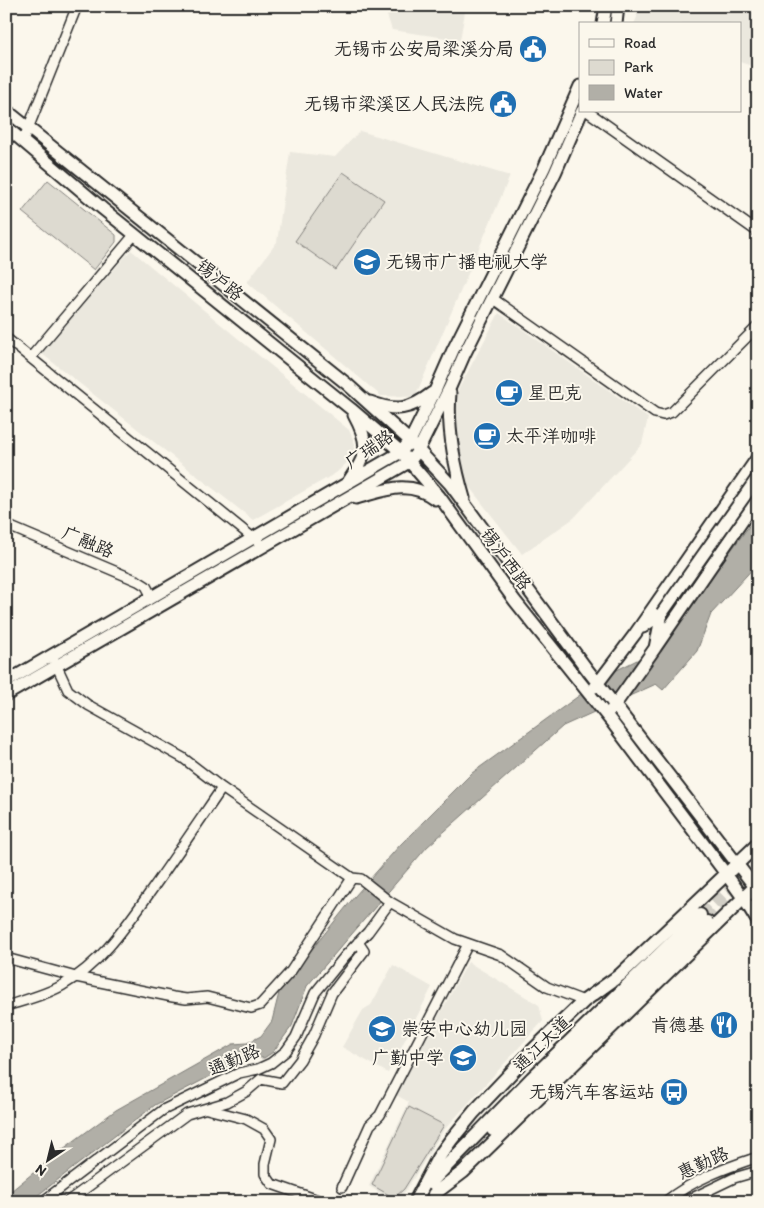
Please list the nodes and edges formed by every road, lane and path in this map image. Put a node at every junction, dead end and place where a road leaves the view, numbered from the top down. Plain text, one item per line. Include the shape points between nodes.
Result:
1 (76, 6) edge
2 (606, 6) edge
3 (618, 6) edge
4 (603, 22) edge
5 (616, 22) edge
6 (579, 91) edge
7 (576, 106) edge
8 (6, 110) edge
9 (582, 112) edge
10 (588, 112) edge
11 (6, 127) edge
12 (28, 128) junction
13 (23, 141) junction
14 (758, 232) edge
15 (135, 234) junction
16 (492, 298) junction
17 (758, 326) edge
18 (6, 338) edge
19 (31, 357) junction
20 (450, 386) junction
21 (435, 391) junction
22 (367, 401) junction
23 (351, 409) junction
24 (410, 441) junction
25 (418, 451) junction
26 (401, 452) junction
27 (758, 457) edge
28 (409, 462) junction
29 (758, 477) edge
30 (346, 485) junction
31 (758, 498) edge
32 (340, 502) junction
33 (465, 504) junction
34 (448, 508) junction
35 (6, 525) edge
36 (254, 537) junction
37 (263, 546) junction
38 (152, 597) junction
39 (662, 613) junction
40 (635, 634) junction
41 (654, 648) junction
42 (54, 661) junction
43 (6, 682) edge
44 (598, 683) junction
45 (6, 695) edge
46 (590, 695) junction
47 (618, 707) junction
48 (609, 719) junction
49 (222, 788) junction
50 (758, 844) edge
51 (736, 864) junction
52 (726, 874) junction
53 (356, 878) junction
54 (757, 887) edge
55 (744, 898) junction
56 (390, 902) junction
57 (758, 922) edge
58 (358, 942) junction
59 (468, 944) junction
60 (6, 958) edge
61 (76, 977) junction
62 (584, 1001) junction
63 (6, 1006) edge
64 (207, 1109) junction
65 (146, 1123) junction
66 (155, 1137) junction
67 (758, 1157) edge
68 (758, 1171) edge
69 (342, 1187) dead end
70 (423, 1199) edge
71 (42, 1202) edge
72 (67, 1202) edge
73 (319, 1202) edge
74 (665, 1202) edge
75 (684, 1202) edge

1 - 12 street
2 - 4 main road
3 - 5 main road
6 - 7 main road, 广瑞路
7 - 21 main road, 广瑞路
8 - 12 main road, 锡沪路
9 - 16 main road, 广瑞路 via 555,173
10 - 14 street
11 - 13 main road, 锡沪路
12 - 13 street
12 - 22 main road, 锡沪路
13 - 15 main road, 锡沪路
15 - 19 street
15 - 23 main road, 锡沪路
16 - 17 street via 655,413 663,415 672,412
16 - 20 main road, 广瑞路
18 - 19 street
19 - 36 street
20 - 25 main road, 广瑞路
20 - 33 main road via 452,447
21 - 22 main road via 419,403 400,408
21 - 24 main road, 广瑞路
22 - 24 main road, 锡沪路
23 - 26 main road, 锡沪路
23 - 30 main road via 366,443 365,454
24 - 25 main road, 锡沪路
24 - 26 main road, 广瑞路
25 - 28 main road, 广瑞路
25 - 33 main road, 锡沪路
26 - 28 main road, 锡沪路
26 - 30 main road, 广瑞路
27 - 40 main road
28 - 32 main road, 广瑞路
28 - 34 main road, 锡沪西路
29 - 39 main road, bridge
30 - 36 main road, 广瑞路
31 - 41 main road
32 - 34 main road via 404,487 426,492
32 - 37 main road, 广瑞路
33 - 44 main road, 锡沪路
34 - 46 main road, 锡沪西路 via 515,601
35 - 38 street, 广融路 via 138,581 146,586
36 - 37 street
36 - 38 main road, 广瑞路
37 - 42 main road, 广瑞路
38 - 42 main road, 广瑞路
39 - 40 main road
39 - 41 main road
40 - 44 main road
41 - 47 main road
42 - 43 main road, 广瑞路
42 - 45 main road, 广瑞路
42 - 49 street via 68,690 88,705 183,758
44 - 46 main road
44 - 47 main road, 锡沪路
46 - 48 main road, 锡沪西路
47 - 48 main road
47 - 51 main road
48 - 52 main road
49 - 53 street
49 - 61 street via 120,933 104,953
50 - 51 highway
51 - 52 highway
51 - 54 main road
52 - 55 main road
52 - 62 highway via 620,975
53 - 56 street
53 - 61 street via 291,971 260,1005 251,1008 207,997 186,999
54 - 55 highway
55 - 57 main road
55 - 70 highway via 463,1172
56 - 58 street, 通勤路
56 - 59 street
58 - 64 street via 364,951 332,993 314,1035 282,1083 261,1079 227,1102
58 - 65 street, 通勤路 via 315,993 296,1037 286,1051 271,1063 239,1073 163,1110
59 - 62 street via 501,955 547,987
59 - 69 street via 380,1115 370,1126
60 - 61 street
61 - 63 street via 38,997
62 - 70 highway via 474,1112 438,1158
64 - 66 street via 187,1114
64 - 73 street via 246,1119 264,1129 271,1139 264,1164 265,1174 272,1184
65 - 66 street
65 - 71 street, 通勤路
66 - 72 street
67 - 74 street, 惠勤路 via 700,1180
68 - 75 street, 惠勤路 via 734,1178
70 - 70 highway, 通江大道 via 461,1161 703,918 532,1078

